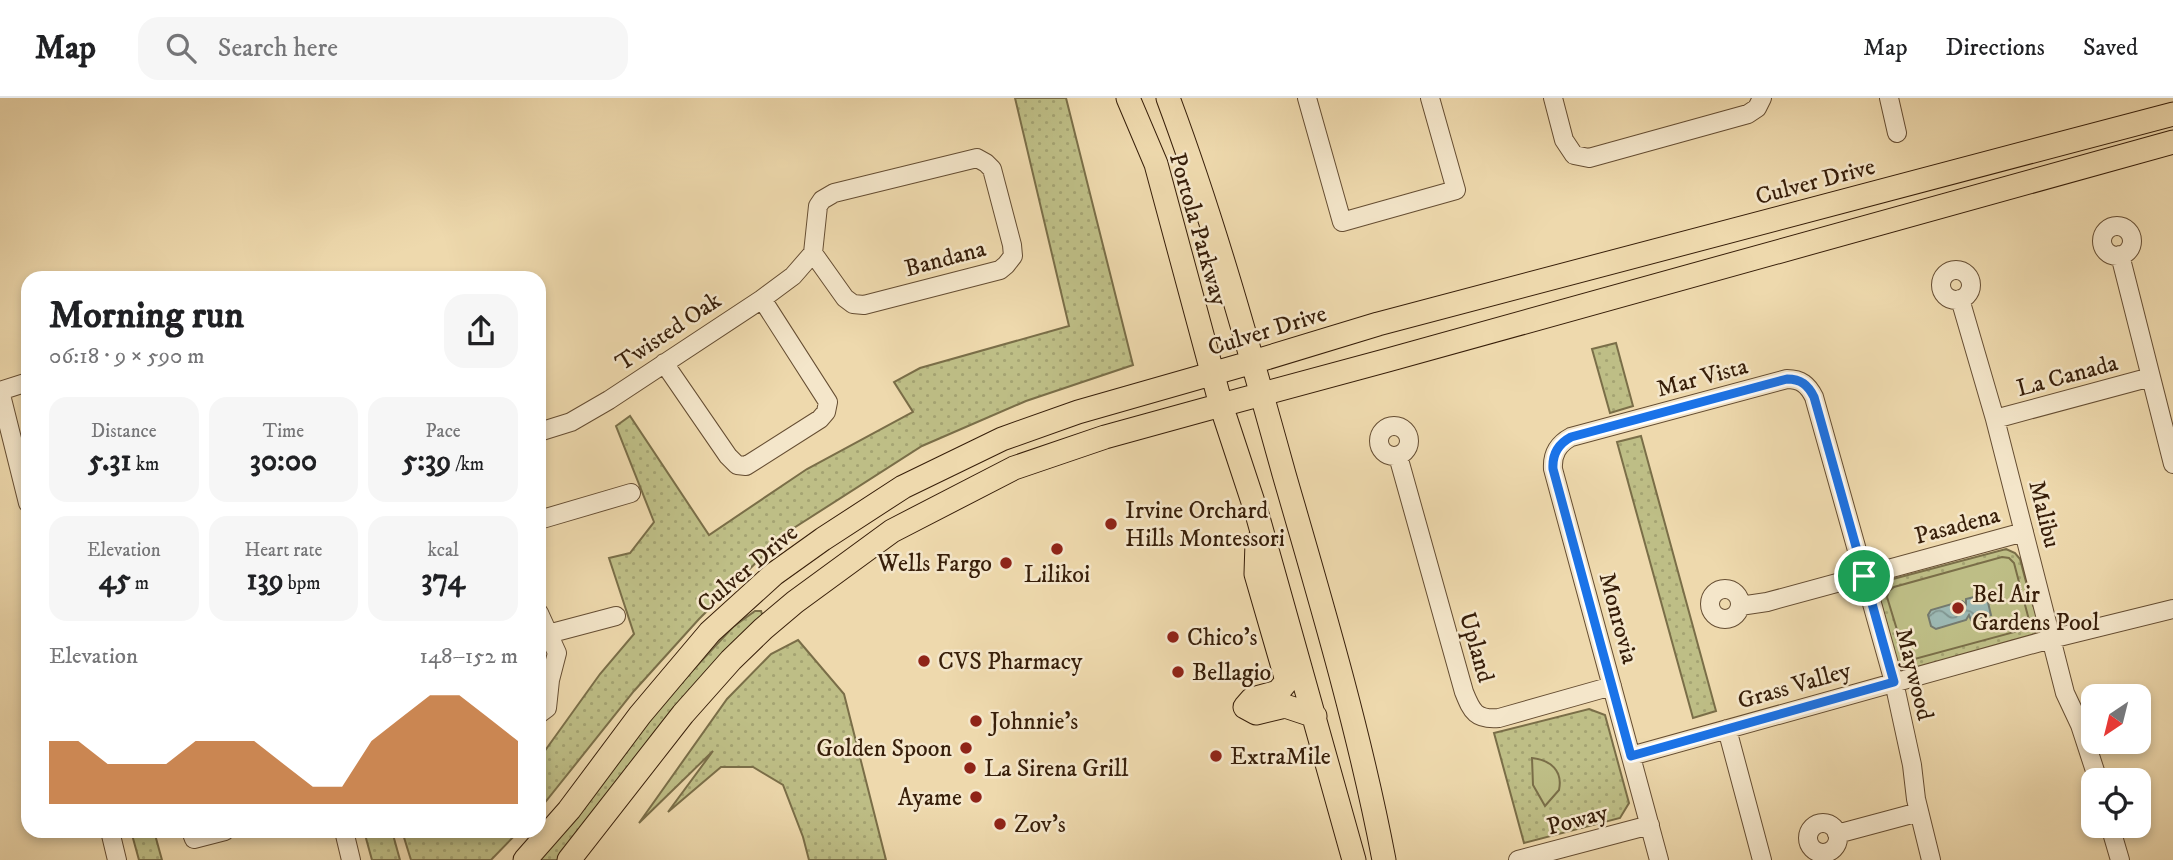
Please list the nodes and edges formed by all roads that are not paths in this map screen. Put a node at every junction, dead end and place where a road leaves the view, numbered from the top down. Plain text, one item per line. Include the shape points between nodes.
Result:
1 (1128, 98) edge
2 (1168, 98) edge
3 (1307, 98) edge
4 (1430, 98) edge
5 (1553, 98) edge
6 (1762, 98) edge
7 (1889, 98) edge
8 (2173, 114) edge
9 (1897, 133) dead end
10 (2173, 142) edge
11 (813, 253) junction
12 (2120, 256) dead end
13 (762, 299) junction
14 (1960, 299) dead end
15 (1253, 362) junction
16 (664, 363) junction
17 (1213, 374) junction
18 (2151, 377) junction
19 (1804, 383) joint
20 (21, 384) edge
21 (0, 391) edge
22 (1262, 394) junction
23 (1221, 405) junction
24 (1995, 419) junction
25 (1613, 426) joint
26 (546, 430) edge
27 (1398, 456) dead end
28 (2173, 464) edge
29 (21, 475) edge
30 (631, 494) dead end
31 (1257, 514) junction
32 (546, 518) edge
33 (2024, 532) junction
34 (1864, 576) junction
35 (1740, 606) dead end
36 (2173, 609) edge
37 (616, 616) dead end
38 (546, 629) edge
39 (548, 634) junction
40 (2051, 639) junction
41 (1894, 682) junction
42 (1612, 686) junction
43 (546, 709) edge
44 (1315, 716) junction
45 (1727, 729) junction
46 (1631, 756) junction
47 (2094, 768) edge
48 (1919, 812) junction
49 (1650, 825) junction
50 (1837, 834) dead end
51 (546, 836) edge
52 (112, 838) edge
53 (346, 838) edge
54 (544, 838) edge
55 (2114, 838) edge
56 (117, 860) edge
57 (351, 860) edge
58 (525, 860) edge
59 (569, 860) edge
60 (1354, 860) edge
61 (1384, 860) edge
62 (1518, 860) edge
63 (1659, 860) edge
64 (1762, 860) edge
65 (1931, 860) edge
66 (2120, 860) edge

1 - 17 main road, Portola Parkway via 1156,164
2 - 15 main road, Portola Parkway
3 - 4 street via 1342,222 1456,190
5 - 6 street via 1564,140 1574,155 1589,158 1748,114
7 - 9 street
8 - 15 main road, Culver Drive via 1378,324
10 - 22 main road
11 - 11 street, Bandana via 845,298 864,305 1000,270 1013,256 992,169 977,158 834,193 818,206
11 - 13 street, Twisted Oak via 793,276
12 - 18 street
13 - 16 street, Twisted Oak
13 - 16 street via 828,402 820,419 785,442 746,466 737,465
14 - 24 street, Malibu
15 - 17 main road, Culver Drive
15 - 22 main road, Portola Parkway
16 - 26 street, Twisted Oak via 571,422
17 - 23 main road, Portola Parkway
17 - 51 main road, Culver Drive via 1002,439 903,488 823,539 774,574 710,632
18 - 24 street, La Canada
18 - 28 street
19 - 25 street, Mar Vista via 1787,379
19 - 34 street, Maywood via 1814,397
20 - 21 street
21 - 29 street
22 - 23 main road
22 - 61 main road, Portola Parkway via 1343,679
23 - 31 main road, Portola Parkway
23 - 59 main road via 1014,468 892,531 795,602 731,660 682,714
24 - 33 street, Malibu
25 - 42 street, Monrovia via 1565,440 1556,449 1553,462
27 - 42 street, Upland via 1470,708 1478,716 1499,718
30 - 32 street
31 - 44 main road, Portola Parkway
31 - 44 main road via 1256,574 1287,681 1278,692 1252,699 1245,707 1256,713 1285,706
33 - 34 street, Pasadena
33 - 40 street, Malibu
34 - 35 street, Pasadena
34 - 41 street, Maywood
36 - 40 street, Grass Valley
37 - 39 street
38 - 39 street
39 - 43 street via 557,653
40 - 41 street, Grass Valley
40 - 47 street, Malibu via 2065,693
41 - 45 street, Grass Valley
41 - 48 street, Maywood
42 - 46 street, Monrovia
44 - 60 main road, Portola Parkway
45 - 46 street, Grass Valley
45 - 64 street
46 - 49 street, Monrovia
48 - 50 street
48 - 65 street, Maywood
49 - 62 street, Poway
49 - 63 street, Monrovia
52 - 56 street
53 - 57 street
54 - 58 main road, Culver Drive
55 - 66 street

